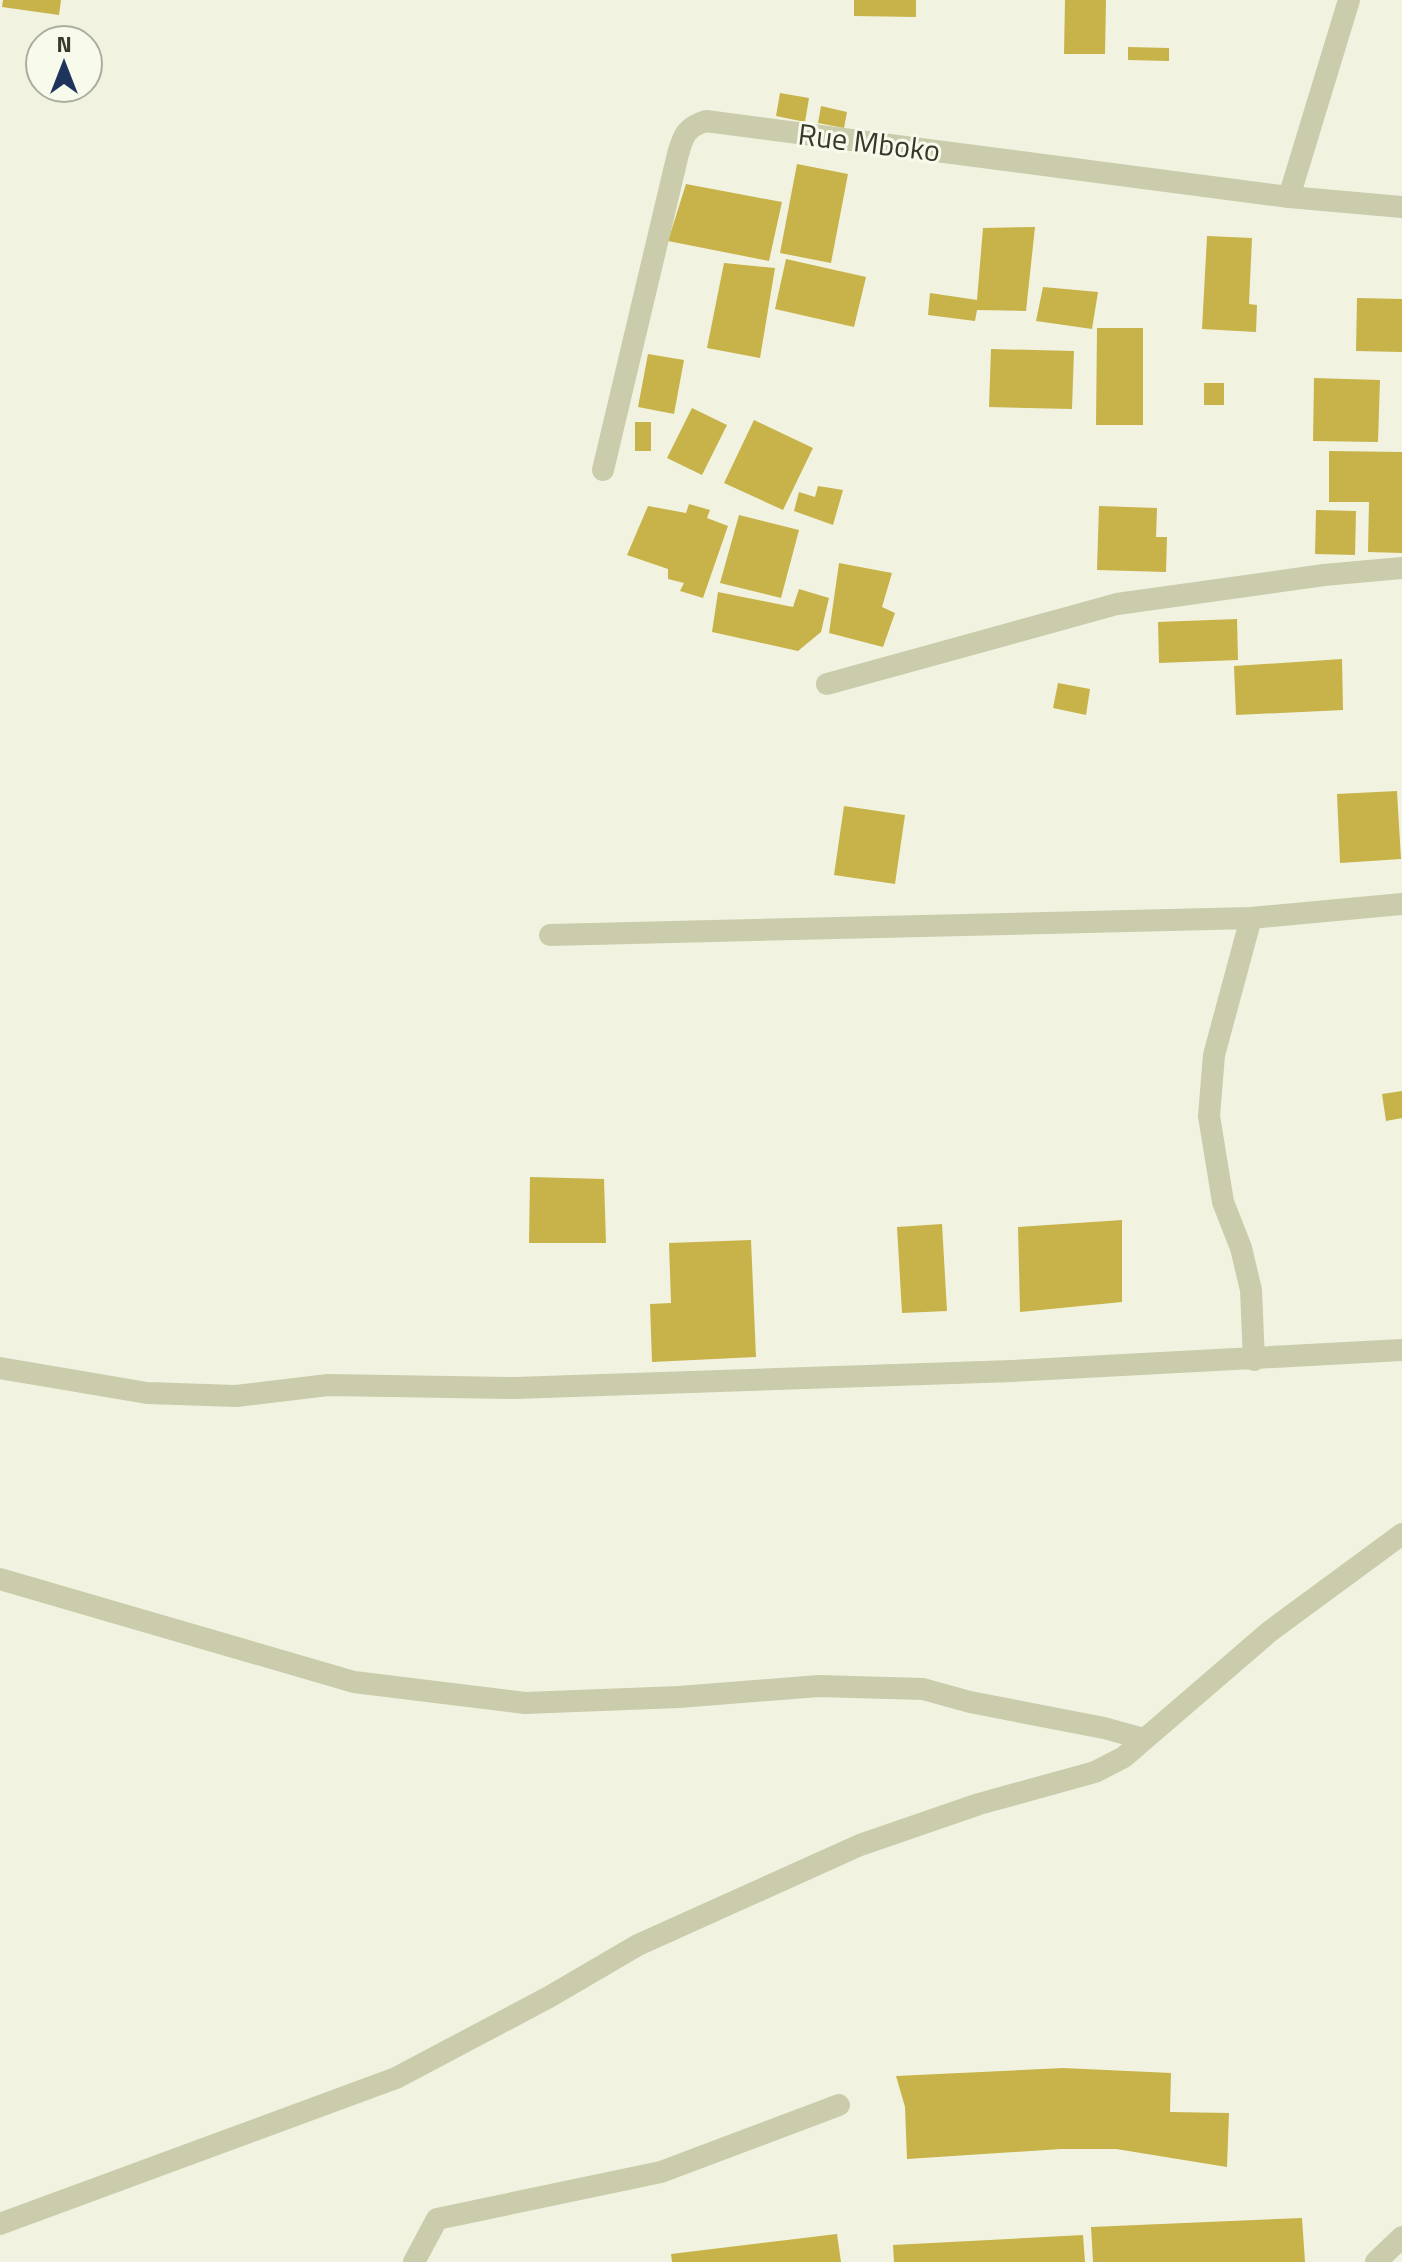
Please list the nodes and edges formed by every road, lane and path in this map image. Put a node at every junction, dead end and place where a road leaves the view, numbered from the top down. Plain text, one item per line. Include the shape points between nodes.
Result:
1 (1349, 0) edge
2 (1289, 197) junction
3 (1402, 207) edge
4 (603, 470) dead end
5 (1402, 568) edge
6 (827, 684) dead end
7 (1402, 904) edge
8 (1251, 918) junction
9 (550, 935) dead end
10 (1402, 1350) edge
11 (1254, 1360) junction
12 (0, 1368) edge
13 (1402, 1534) edge
14 (0, 1579) edge
15 (1144, 1739) junction
16 (839, 2105) dead end
17 (0, 2224) edge
18 (1402, 2237) edge
19 (414, 2262) edge
20 (1376, 2262) edge

1 - 2 street
2 - 3 street, Rue Mboko
2 - 4 street, Rue Mboko via 706,121 692,125 680,145
5 - 6 street via 1117,604
7 - 8 street
8 - 9 street
8 - 11 street via 1214,1055 1209,1116 1223,1202 1251,1290
10 - 11 street
11 - 12 street via 515,1388 328,1385 236,1396 147,1393
13 - 15 street via 1269,1632
14 - 15 street via 354,1682 525,1703 819,1686 923,1689
15 - 17 street via 1095,1772 860,1845 666,1932 396,2078
16 - 19 street via 661,2172 437,2219
18 - 20 street

